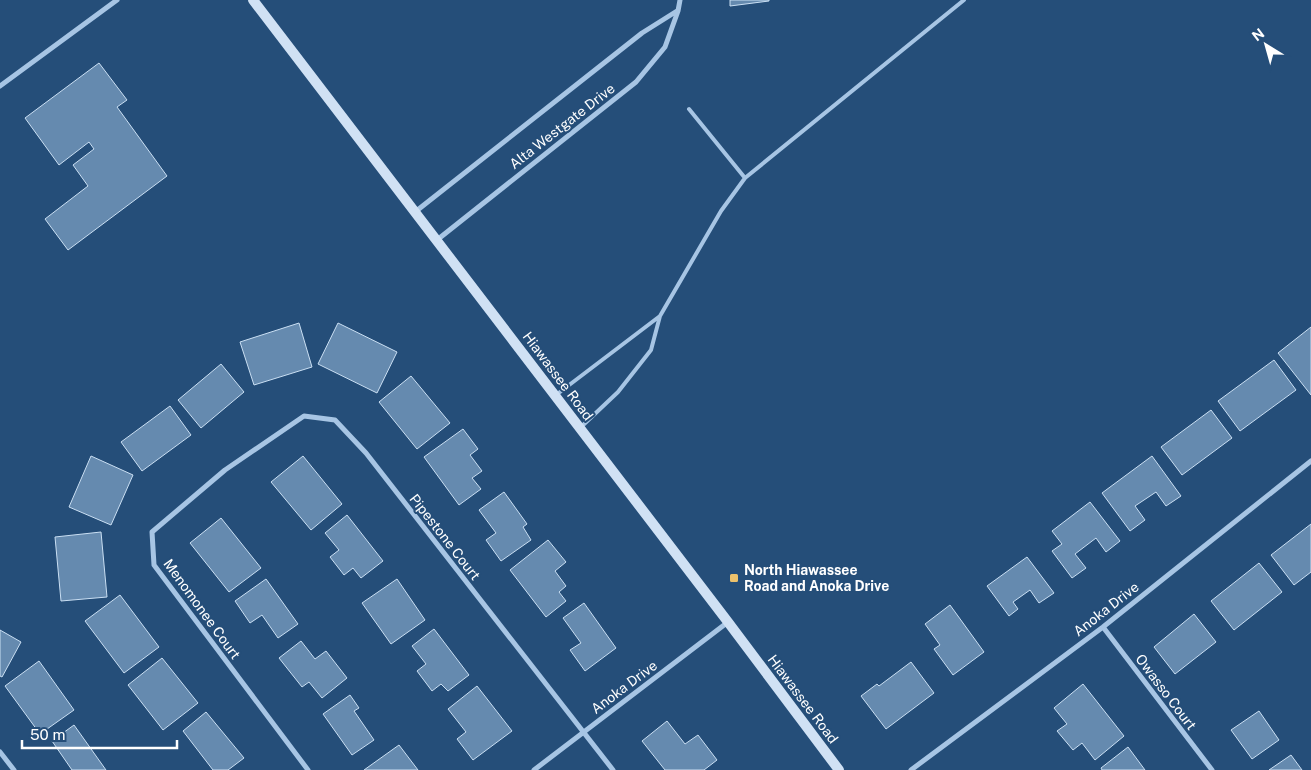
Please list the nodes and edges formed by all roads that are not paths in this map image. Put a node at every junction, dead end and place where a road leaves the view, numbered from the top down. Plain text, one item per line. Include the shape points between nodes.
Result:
1 (117, 0) edge
2 (253, 0) edge
3 (680, 0) edge
4 (964, 0) edge
5 (678, 11) junction
6 (0, 86) edge
7 (689, 109) dead end
8 (745, 178) junction
9 (415, 212) junction
10 (436, 240) junction
11 (660, 316) junction
12 (555, 395) junction
13 (580, 428) junction
14 (1311, 461) edge
15 (225, 470) joint
16 (728, 622) junction
17 (1103, 627) junction
18 (584, 732) junction
19 (0, 752) edge
20 (14, 770) edge
21 (308, 770) edge
22 (534, 770) edge
23 (613, 770) edge
24 (839, 770) edge
25 (911, 770) edge
26 (1212, 770) edge

1 - 6 street
2 - 9 main road, Hiawassee Road
3 - 5 street, Alta Westgate Drive
4 - 8 lane
5 - 9 street, Alta Westgate Drive via 642,33
5 - 10 street, Alta Westgate Drive via 665,48 636,82
7 - 8 lane
8 - 11 lane
9 - 10 main road, Hiawassee Road
10 - 12 main road, Hiawassee Road
11 - 12 lane
11 - 13 lane via 651,350 618,392
12 - 13 main road, Hiawassee Road
13 - 16 main road, Hiawassee Road
14 - 17 street, Anoka Drive
15 - 18 street, Pipestone Court via 304,416 336,420 366,453
15 - 21 street, Menomonee Court via 152,532 154,565
16 - 18 street, Anoka Drive
16 - 24 main road, Hiawassee Road
17 - 25 street, Anoka Drive
17 - 26 street, Owasso Court
18 - 22 street, Anoka Drive
18 - 23 street, Pipestone Court
19 - 20 street

